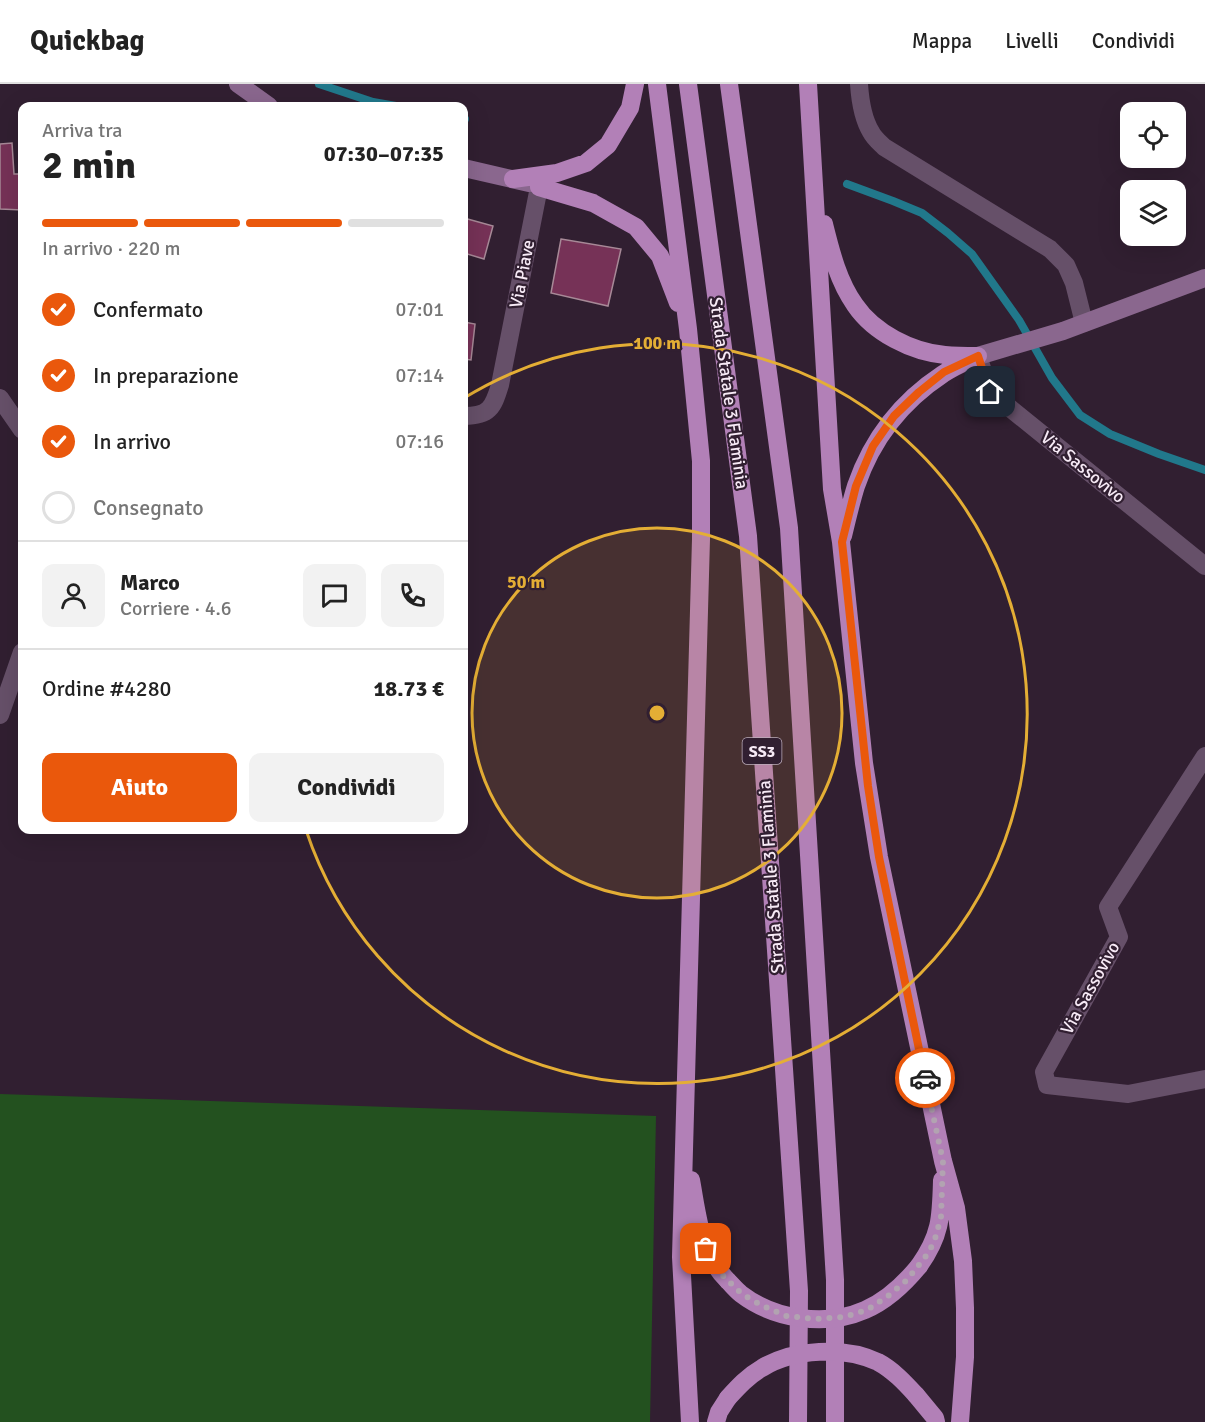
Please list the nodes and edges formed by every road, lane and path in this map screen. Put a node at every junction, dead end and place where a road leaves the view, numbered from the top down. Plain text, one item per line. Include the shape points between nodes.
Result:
1 (238, 84) edge
2 (635, 84) edge
3 (657, 84) edge
4 (688, 84) edge
5 (729, 84) edge
6 (808, 84) edge
7 (859, 84) edge
8 (263, 102) edge
9 (468, 169) edge
10 (513, 179) junction
11 (539, 187) junction
12 (815, 193) junction
13 (1205, 278) edge
14 (1084, 323) junction
15 (688, 329) junction
16 (986, 354) junction
17 (0, 398) edge
18 (468, 416) edge
19 (18, 424) edge
20 (842, 542) junction
21 (1205, 566) edge
22 (18, 663) edge
23 (0, 715) edge
24 (1205, 756) edge
25 (1205, 1079) edge
26 (684, 1140) junction
27 (943, 1161) junction
28 (690, 1422) edge
29 (716, 1422) edge
30 (798, 1422) edge
31 (834, 1422) edge
32 (936, 1422) edge
33 (960, 1422) edge

1 - 8 main road
2 - 10 highway via 630,108 608,145 586,163 557,173
3 - 15 highway
4 - 30 highway, Strada Statale 3 Flaminia / SS3 via 748,536 799,1291
5 - 31 highway, SS3 via 789,528 834,1268
6 - 12 highway
7 - 14 street via 865,117 884,147 1050,249 1066,266 1074,283
9 - 10 main road
10 - 11 main road
11 - 15 highway via 592,203 636,227 660,256
11 - 18 street, Via Piave via 495,402 480,414
12 - 16 highway via 843,284 855,306 873,325 915,348 944,355
12 - 20 highway via 832,489
13 - 14 main road
14 - 16 main road
15 - 26 highway via 701,461 701,539
16 - 20 highway via 944,372 894,416 873,446 856,486
16 - 21 street, Via Sassovivo via 990,392
17 - 19 street
20 - 27 highway via 864,763 879,857
22 - 23 street
24 - 25 street, Via Sassovivo via 1108,907 1119,937 1044,1072 1047,1086 1128,1094
26 - 27 highway, bridge via 698,1218 706,1249 717,1270 742,1294 761,1305 786,1316 816,1319 867,1310 919,1266 935,1239 941,1217
26 - 28 highway via 681,1257
27 - 33 highway via 956,1208 963,1261 965,1357
29 - 32 highway, bridge via 728,1398 763,1367 819,1352 853,1353 878,1362 897,1375

